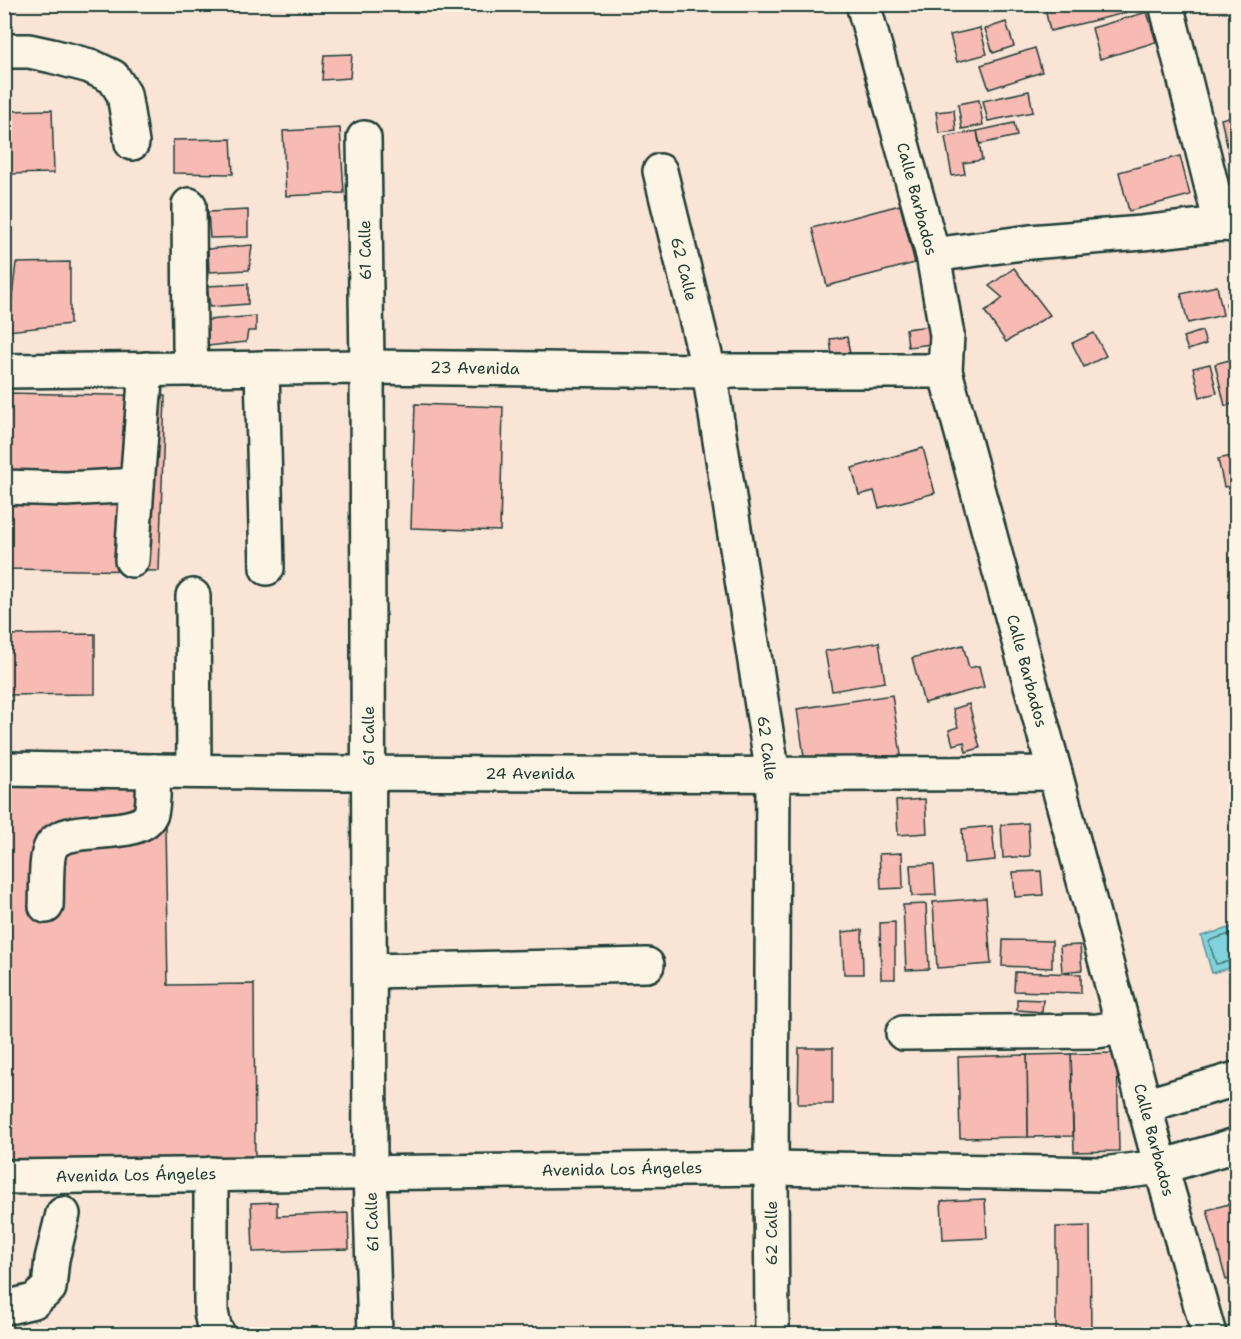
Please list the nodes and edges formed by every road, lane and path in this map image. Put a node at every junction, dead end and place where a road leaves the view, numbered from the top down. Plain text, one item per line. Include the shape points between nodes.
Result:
1 (863, 4) edge
2 (1166, 4) edge
3 (4, 51) edge
4 (364, 138) dead end
5 (132, 143) dead end
6 (660, 171) dead end
7 (189, 206) dead end
8 (1229, 224) edge
9 (933, 255) junction
10 (367, 367) junction
11 (262, 368) junction
12 (146, 369) junction
13 (192, 369) junction
14 (4, 371) edge
15 (709, 371) junction
16 (945, 371) junction
17 (137, 485) junction
18 (4, 487) edge
19 (132, 560) dead end
20 (267, 568) dead end
21 (193, 596) dead end
22 (4, 769) edge
23 (154, 771) junction
24 (194, 771) junction
25 (368, 772) junction
26 (1055, 773) junction
27 (773, 775) junction
28 (46, 906) dead end
29 (647, 965) dead end
30 (369, 971) junction
31 (1123, 1027) junction
32 (903, 1033) dead end
33 (1236, 1079) edge
34 (1144, 1106) junction
35 (1236, 1145) edge
36 (1161, 1167) junction
37 (771, 1168) junction
38 (370, 1172) junction
39 (211, 1174) junction
40 (4, 1176) edge
41 (63, 1214) dead end
42 (4, 1306) edge
43 (218, 1335) edge
44 (375, 1335) edge
45 (772, 1335) edge
46 (1209, 1335) edge

1 - 9 street, Calle Barbados
2 - 8 street
3 - 5 street via 29,51 90,66 113,77 124,94
4 - 10 street, 61 Calle
6 - 15 street, 62 Calle
7 - 13 street
8 - 9 street
9 - 16 street, Calle Barbados via 947,335
10 - 11 street, 23 Avenida
10 - 15 street, 23 Avenida
10 - 25 street, 61 Calle
11 - 13 street, 23 Avenida
11 - 20 street
12 - 13 street, 23 Avenida
12 - 14 street, 23 Avenida
12 - 17 street
15 - 16 street, 23 Avenida
15 - 27 street, 62 Calle
16 - 26 street, Calle Barbados
17 - 18 street
17 - 19 street
21 - 24 street
22 - 23 street, 24 Avenida
23 - 24 street, 24 Avenida
23 - 28 street via 151,813 142,824 58,838 50,847
24 - 25 street, 24 Avenida
25 - 27 street, 24 Avenida
25 - 30 street, 61 Calle
26 - 27 street, 24 Avenida
26 - 31 street, Calle Barbados
27 - 37 street, 62 Calle
29 - 30 street
30 - 38 street, 61 Calle
31 - 32 street via 1096,1031
31 - 34 street, Calle Barbados
33 - 34 street
34 - 36 street, Calle Barbados
35 - 36 street, Avenida Los Ángeles
36 - 37 street, Avenida Los Ángeles via 1102,1174
36 - 46 street, Calle Barbados
37 - 38 street, Avenida Los Ángeles
37 - 45 street, 62 Calle
38 - 39 street, Avenida Los Ángeles
38 - 44 street, 61 Calle
39 - 40 street, Avenida Los Ángeles
39 - 43 street via 211,1312
41 - 42 street via 49,1288 34,1301

